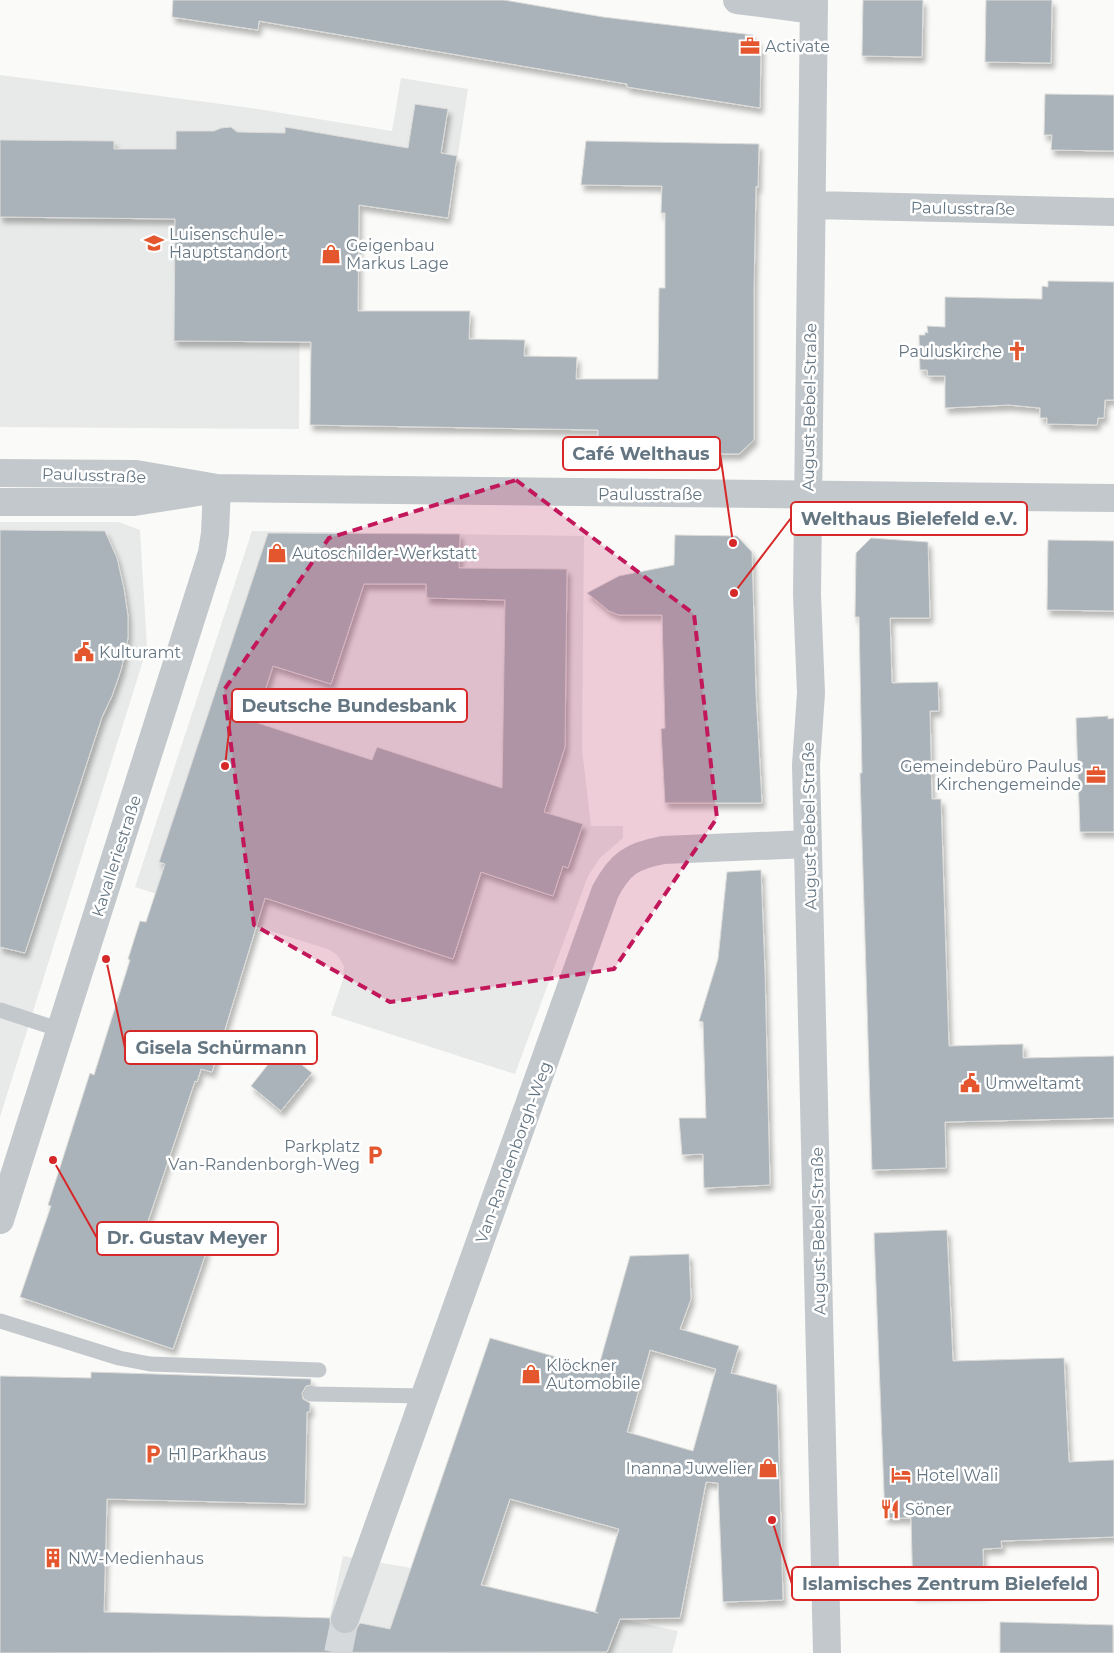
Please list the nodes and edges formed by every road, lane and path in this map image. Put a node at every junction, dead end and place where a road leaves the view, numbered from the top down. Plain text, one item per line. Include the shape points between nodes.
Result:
1 (737, 0) edge
2 (814, 5) edge
3 (812, 205) junction
4 (1114, 212) edge
5 (0, 473) edge
6 (216, 488) junction
7 (807, 494) junction
8 (1114, 498) edge
9 (0, 502) edge
10 (808, 844) junction
11 (0, 1010) edge
12 (61, 1030) junction
13 (0, 1220) edge
14 (0, 1321) edge
15 (319, 1370) dead end
16 (311, 1394) dead end
17 (425, 1396) junction
18 (345, 1619) tunnel mouth
19 (827, 1653) edge

1 - 2 street
2 - 3 street, August-Bebel-Straße
3 - 4 street, Paulusstraße
3 - 7 street, August-Bebel-Straße
5 - 6 street, Paulusstraße via 136,474
6 - 7 street, Paulusstraße
6 - 9 street, Paulusstraße via 134,502
6 - 12 street, Kavalleriestraße via 212,553
7 - 8 street, Paulusstraße
7 - 10 street, August-Bebel-Straße via 811,693 806,765
10 - 17 street, Van-Randenborgh-Weg via 663,850 644,854 626,863 614,875 605,892
10 - 19 street, August-Bebel-Straße
11 - 12 lane
12 - 13 street, Kavalleriestraße
14 - 15 lane via 119,1358 150,1364
16 - 17 lane
17 - 18 street, Van-Randenborgh-Weg

